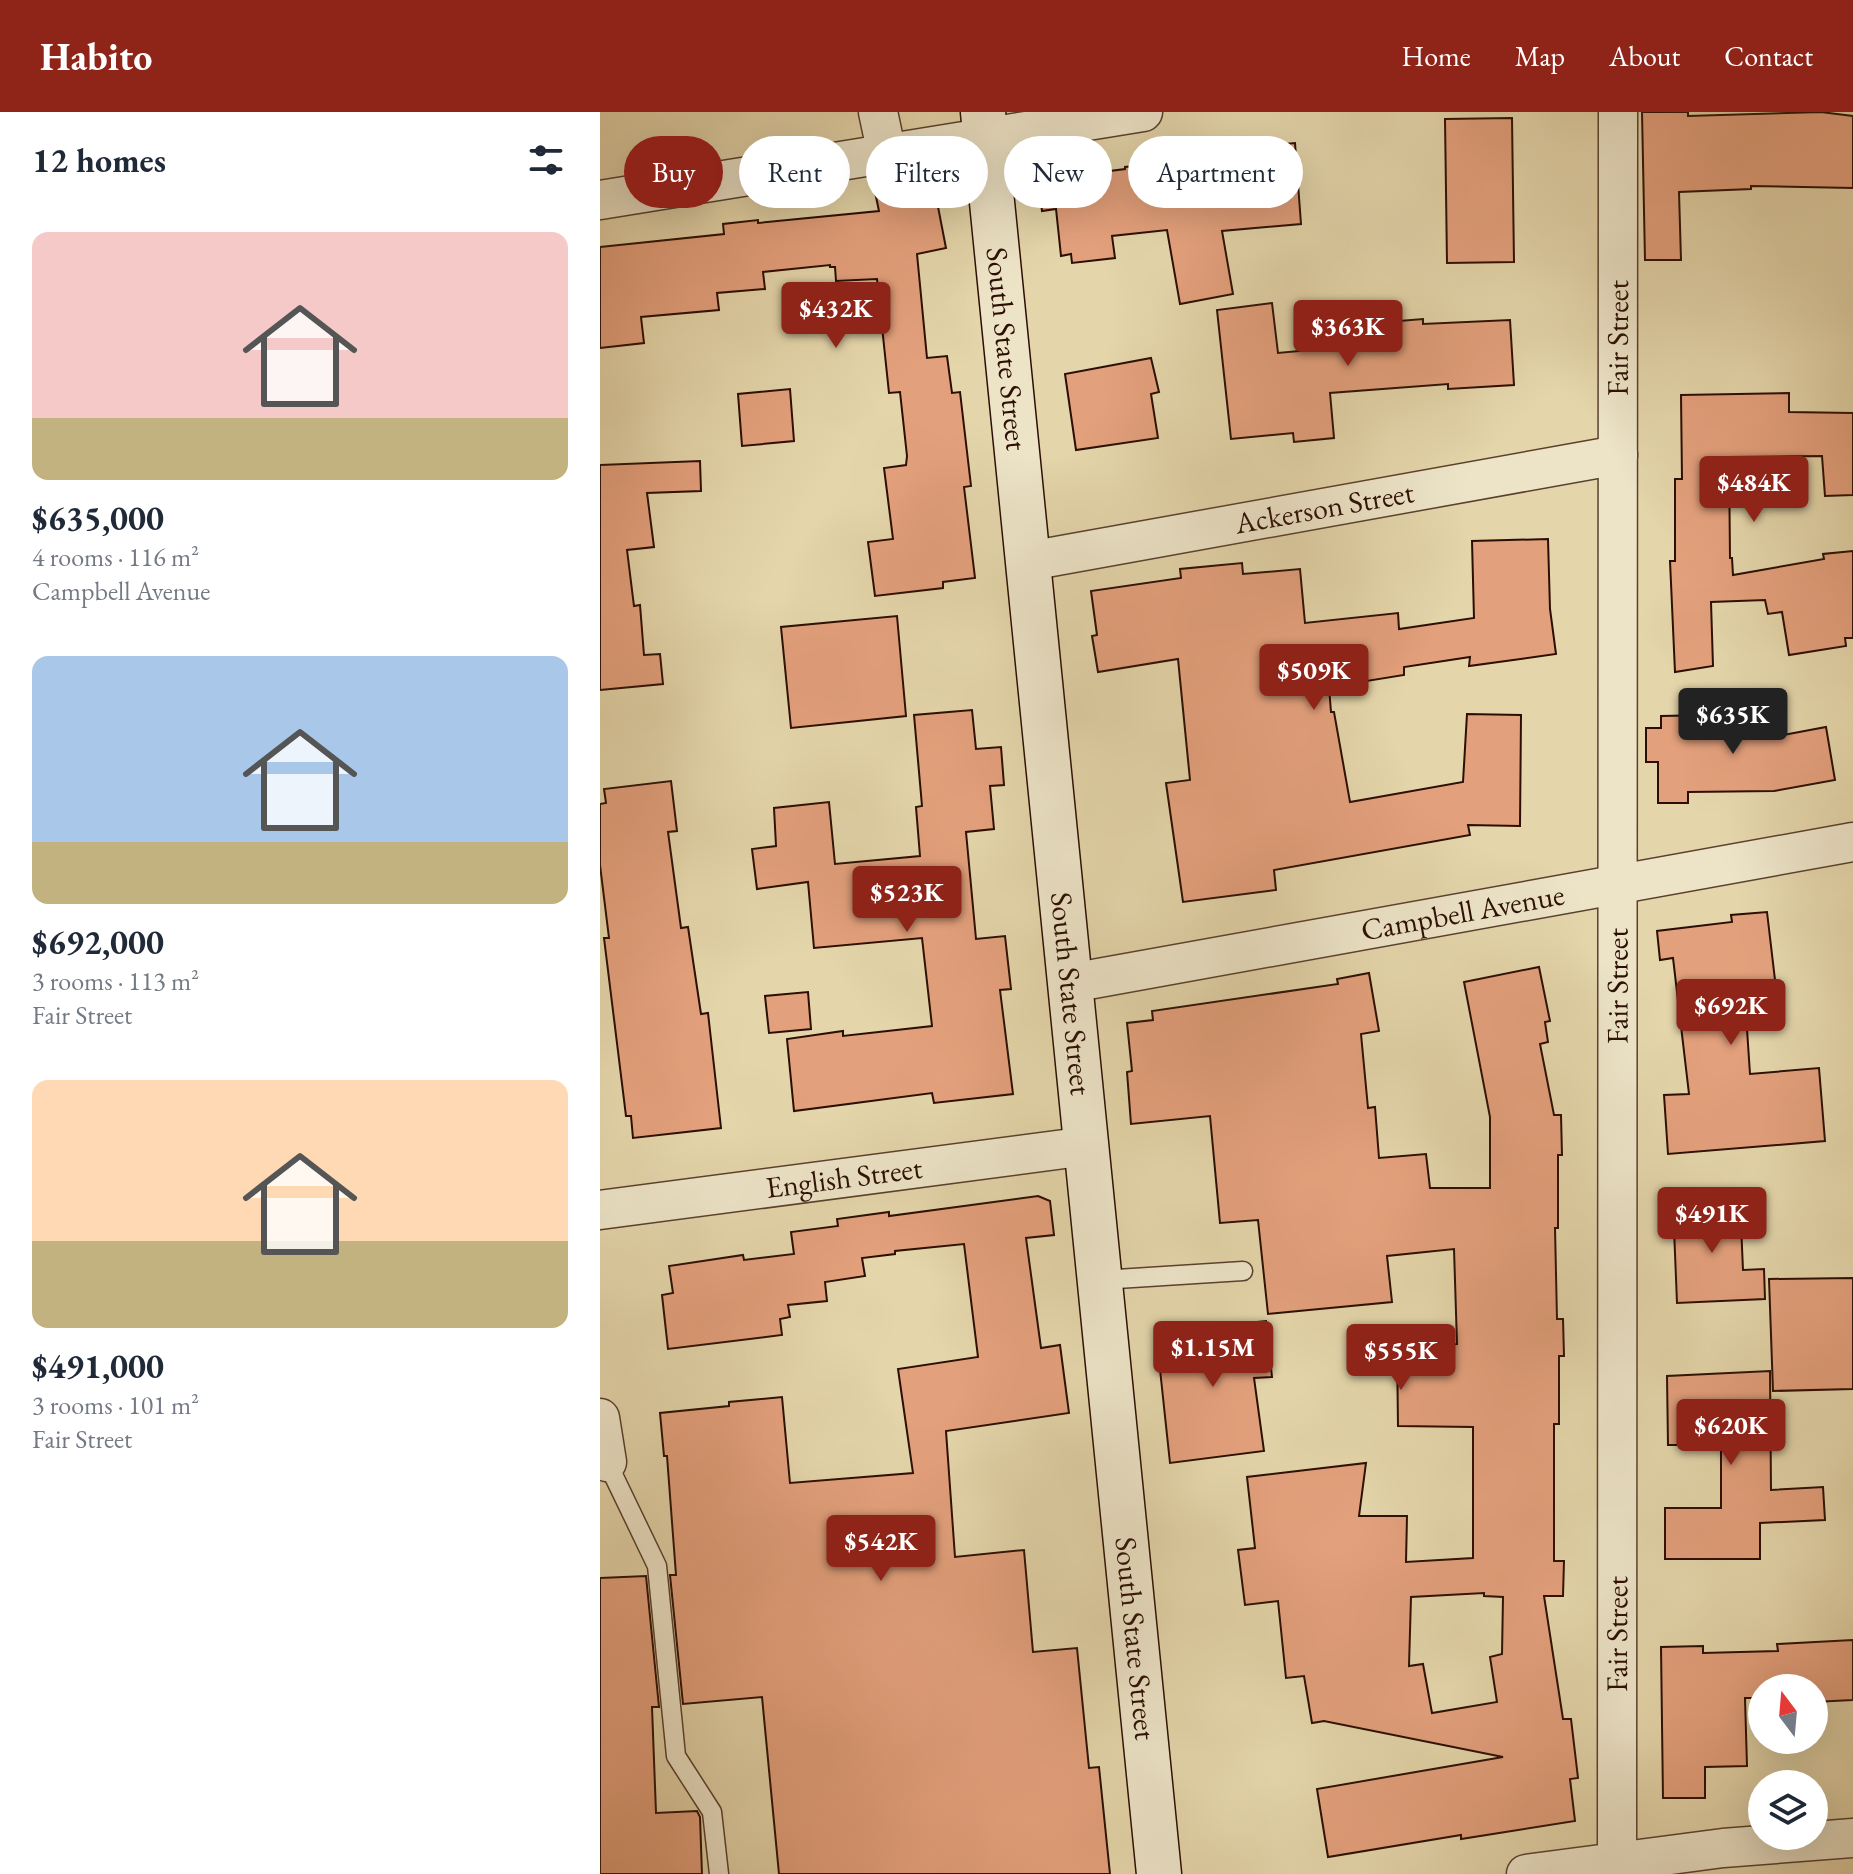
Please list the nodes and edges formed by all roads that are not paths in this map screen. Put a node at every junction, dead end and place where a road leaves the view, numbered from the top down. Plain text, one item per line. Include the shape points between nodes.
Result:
1 (878, 112) edge
2 (1143, 112) edge
3 (1618, 112) edge
4 (985, 125) edge
5 (883, 136) edge
6 (948, 136) edge
7 (866, 157) edge
8 (600, 200) edge
9 (1618, 455) junction
10 (1029, 561) junction
11 (1853, 842) edge
12 (1617, 885) junction
13 (1071, 983) junction
14 (1087, 1146) junction
15 (600, 1210) edge
16 (1243, 1271) dead end
17 (1101, 1280) junction
18 (600, 1418) edge
19 (607, 1462) joint
20 (1853, 1838) edge
21 (1617, 1860) junction
22 (1725, 1861) edge
23 (719, 1874) edge
24 (1159, 1874) edge
25 (1526, 1874) edge

1 - 5 street
2 - 4 street
3 - 9 street, Fair Street
4 - 6 street
4 - 10 street, South State Street
7 - 8 street
9 - 10 street, Ackerson Street
9 - 12 street, Fair Street
10 - 13 street, South State Street
11 - 12 street, Campbell Avenue
12 - 13 street, Campbell Avenue
12 - 21 street, Fair Street
13 - 14 street, South State Street
14 - 15 street, English Street
14 - 17 street, South State Street
16 - 17 lane
17 - 24 street, South State Street
18 - 19 street
19 - 23 lane via 657,1566 676,1756 712,1812
20 - 22 street
21 - 22 street
21 - 25 street

